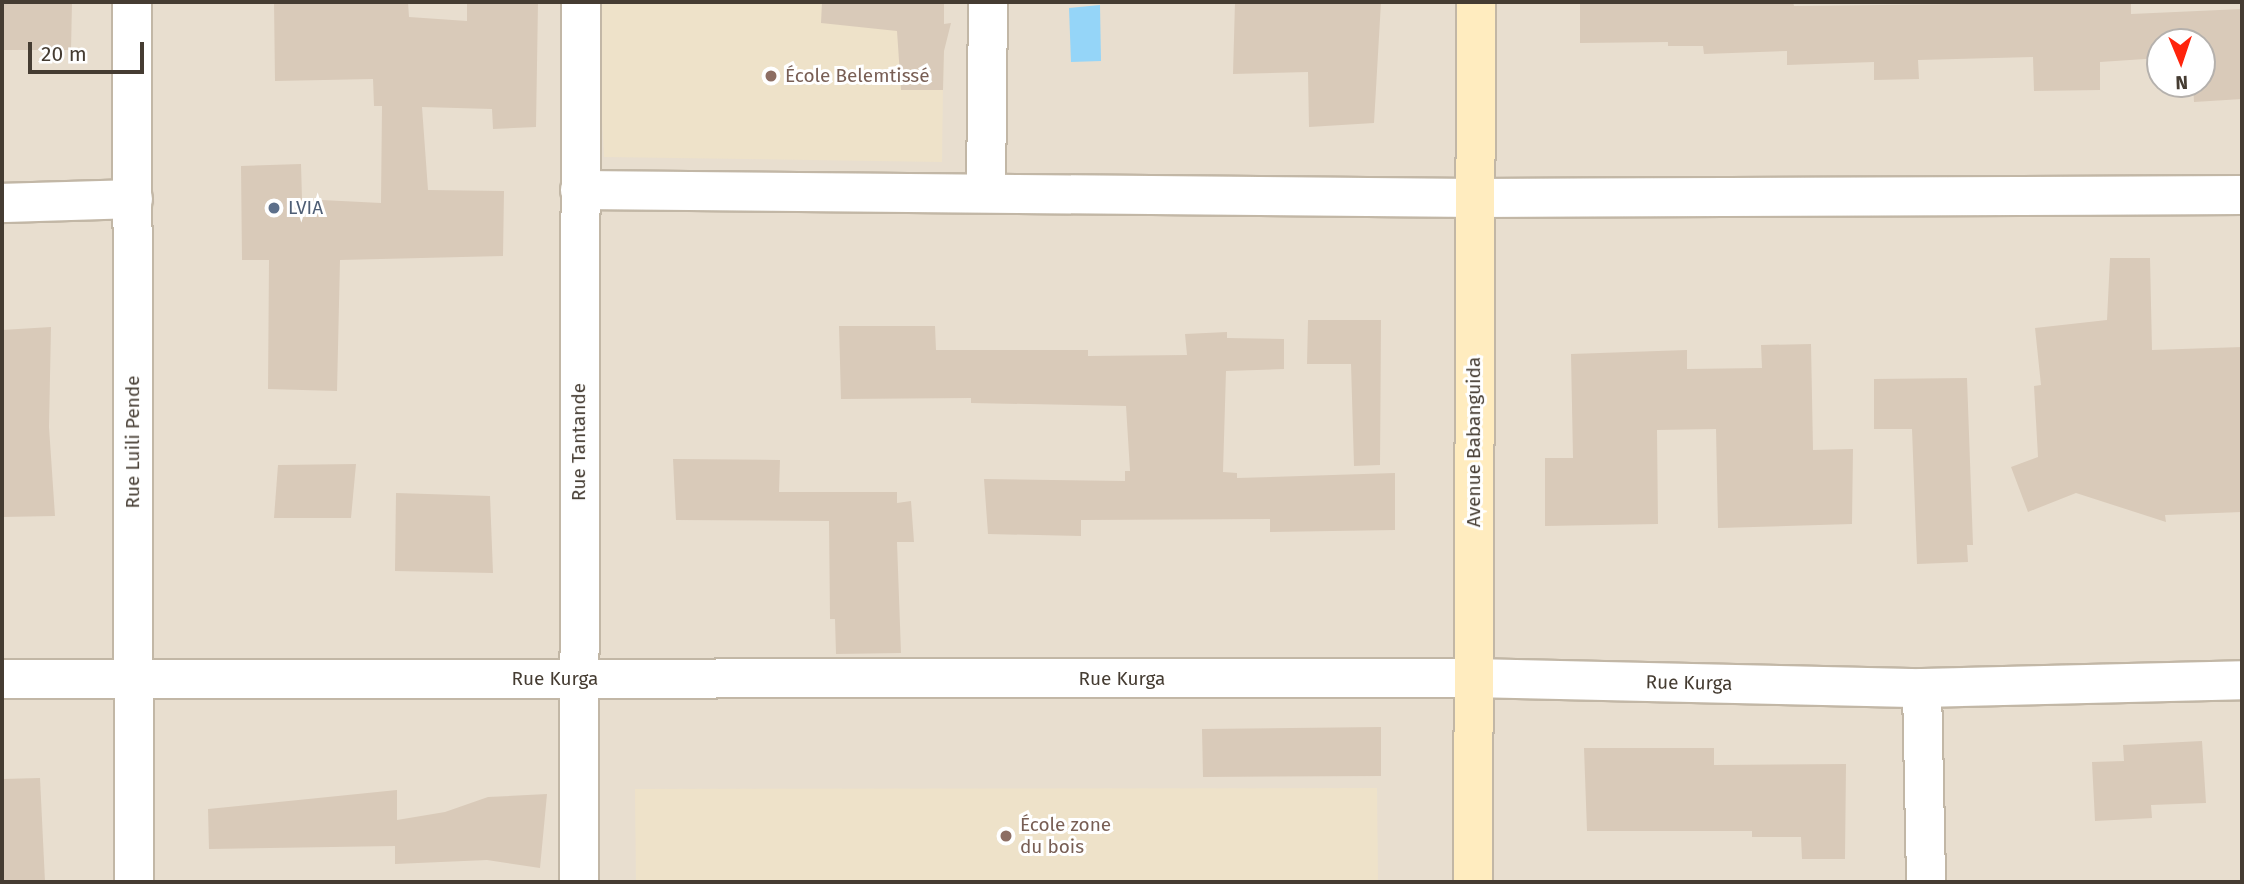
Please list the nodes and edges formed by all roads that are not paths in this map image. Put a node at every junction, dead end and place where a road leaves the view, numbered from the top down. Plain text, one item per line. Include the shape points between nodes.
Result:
1 (132, 2) edge
2 (581, 2) edge
3 (988, 2) edge
4 (1476, 2) edge
5 (580, 190) junction
6 (986, 192) junction
7 (2242, 195) edge
8 (1476, 198) junction
9 (132, 199) junction
10 (2, 203) edge
11 (134, 678) junction
12 (1472, 678) junction
13 (2, 679) edge
14 (579, 679) junction
15 (2242, 680) edge
16 (1922, 688) junction
17 (134, 882) edge
18 (579, 882) edge
19 (1473, 882) edge
20 (1926, 882) edge

1 - 9 street, Rue Luili Pende
2 - 5 street, Rue Tantande
3 - 6 street
4 - 8 street, Avenue Babanguida
5 - 6 street
5 - 14 street, Rue Tantande
6 - 8 street
7 - 8 street
8 - 12 street, Avenue Babanguida
9 - 10 street
9 - 11 street, Rue Luili Pende
11 - 13 street, Rue Kurga
11 - 14 street, Rue Kurga
11 - 17 street, Rue Luili Pende
12 - 14 street, Rue Kurga
12 - 16 street, Rue Kurga
12 - 19 street, Avenue Babanguida
14 - 18 street, Rue Tantande
15 - 16 street, Rue Kurga
16 - 20 street

